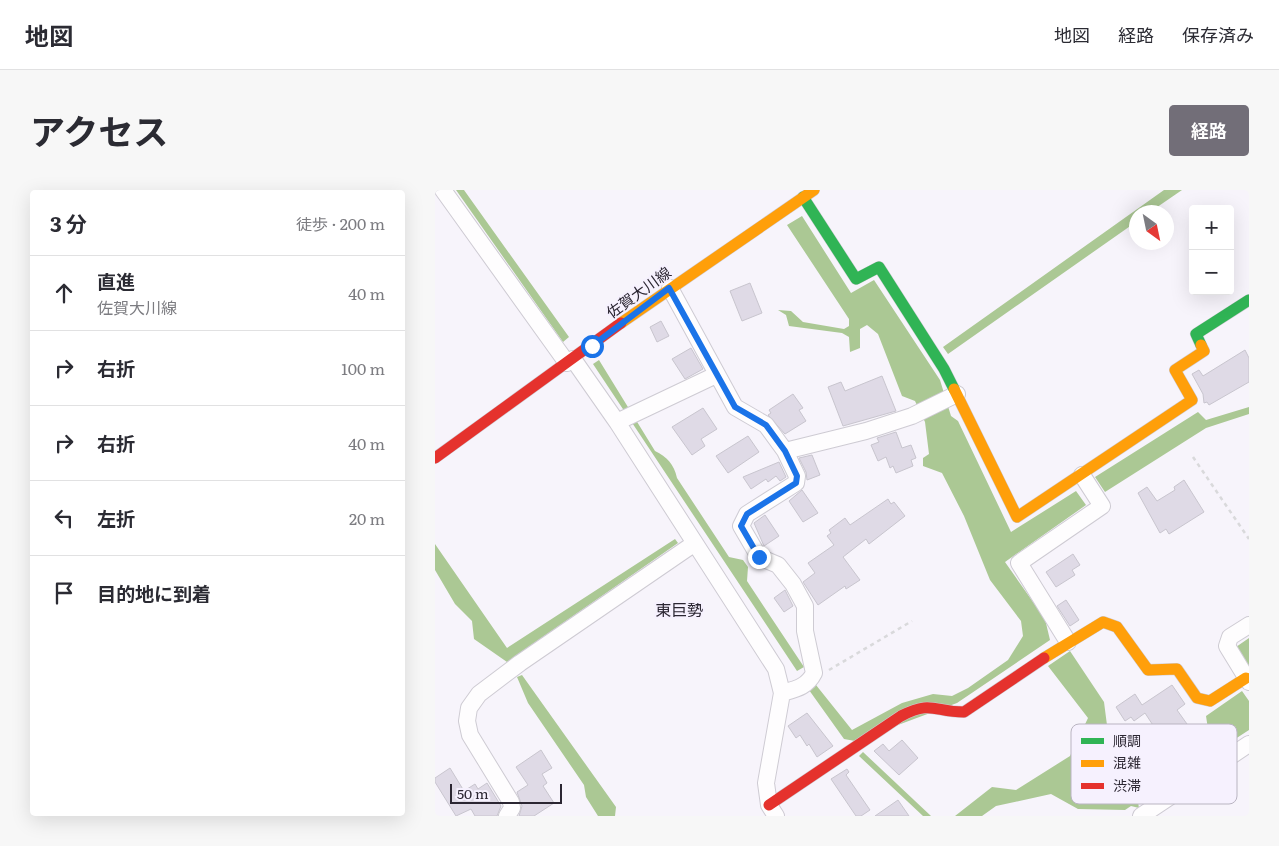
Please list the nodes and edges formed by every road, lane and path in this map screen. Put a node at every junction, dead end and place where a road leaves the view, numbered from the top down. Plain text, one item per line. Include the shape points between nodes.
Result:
1 (443, 190) edge
2 (814, 190) edge
3 (803, 197) junction
4 (669, 288) junction
5 (1249, 300) edge
6 (570, 361) junction
7 (716, 375) junction
8 (957, 394) junction
9 (617, 422) junction
10 (785, 451) junction
11 (1193, 457) dead end
12 (435, 458) edge
13 (1082, 475) junction
14 (1249, 539) edge
15 (695, 543) junction
16 (912, 621) dead end
17 (1249, 625) edge
18 (1068, 642) junction
19 (1248, 680) edge
20 (810, 682) junction
21 (782, 693) junction
22 (1249, 744) edge
23 (1237, 752) edge
24 (1159, 804) edge
25 (772, 810) edge
26 (507, 816) edge
27 (1141, 816) edge

1 - 6 street
2 - 3 street, 佐賀大川線
3 - 4 street, 佐賀大川線
3 - 8 street via 855,279 879,267 944,368
4 - 6 street, 佐賀大川線
4 - 7 street
5 - 13 street via 1196,334 1204,350 1175,370 1192,400
6 - 9 street
6 - 12 street, 佐賀大川線
7 - 9 street
7 - 10 street via 735,407 766,425
8 - 10 street via 912,416
8 - 13 street via 1017,517
9 - 15 street
10 - 20 street via 797,476 796,483 747,514 741,526 759,557 778,565 805,606 805,631 814,673
11 - 14 path
13 - 18 street via 1102,506 1019,562
15 - 21 street via 776,669
15 - 26 street via 520,663 479,694 469,708 467,722 470,735 511,802 512,808
16 - 20 path
17 - 19 street via 1230,637 1227,646
18 - 19 street via 1103,622 1117,627 1148,670 1177,669 1197,698 1210,701
18 - 25 street via 964,712 951,713 929,706 901,716
20 - 21 street
21 - 25 street via 766,783
22 - 23 street
24 - 27 street

